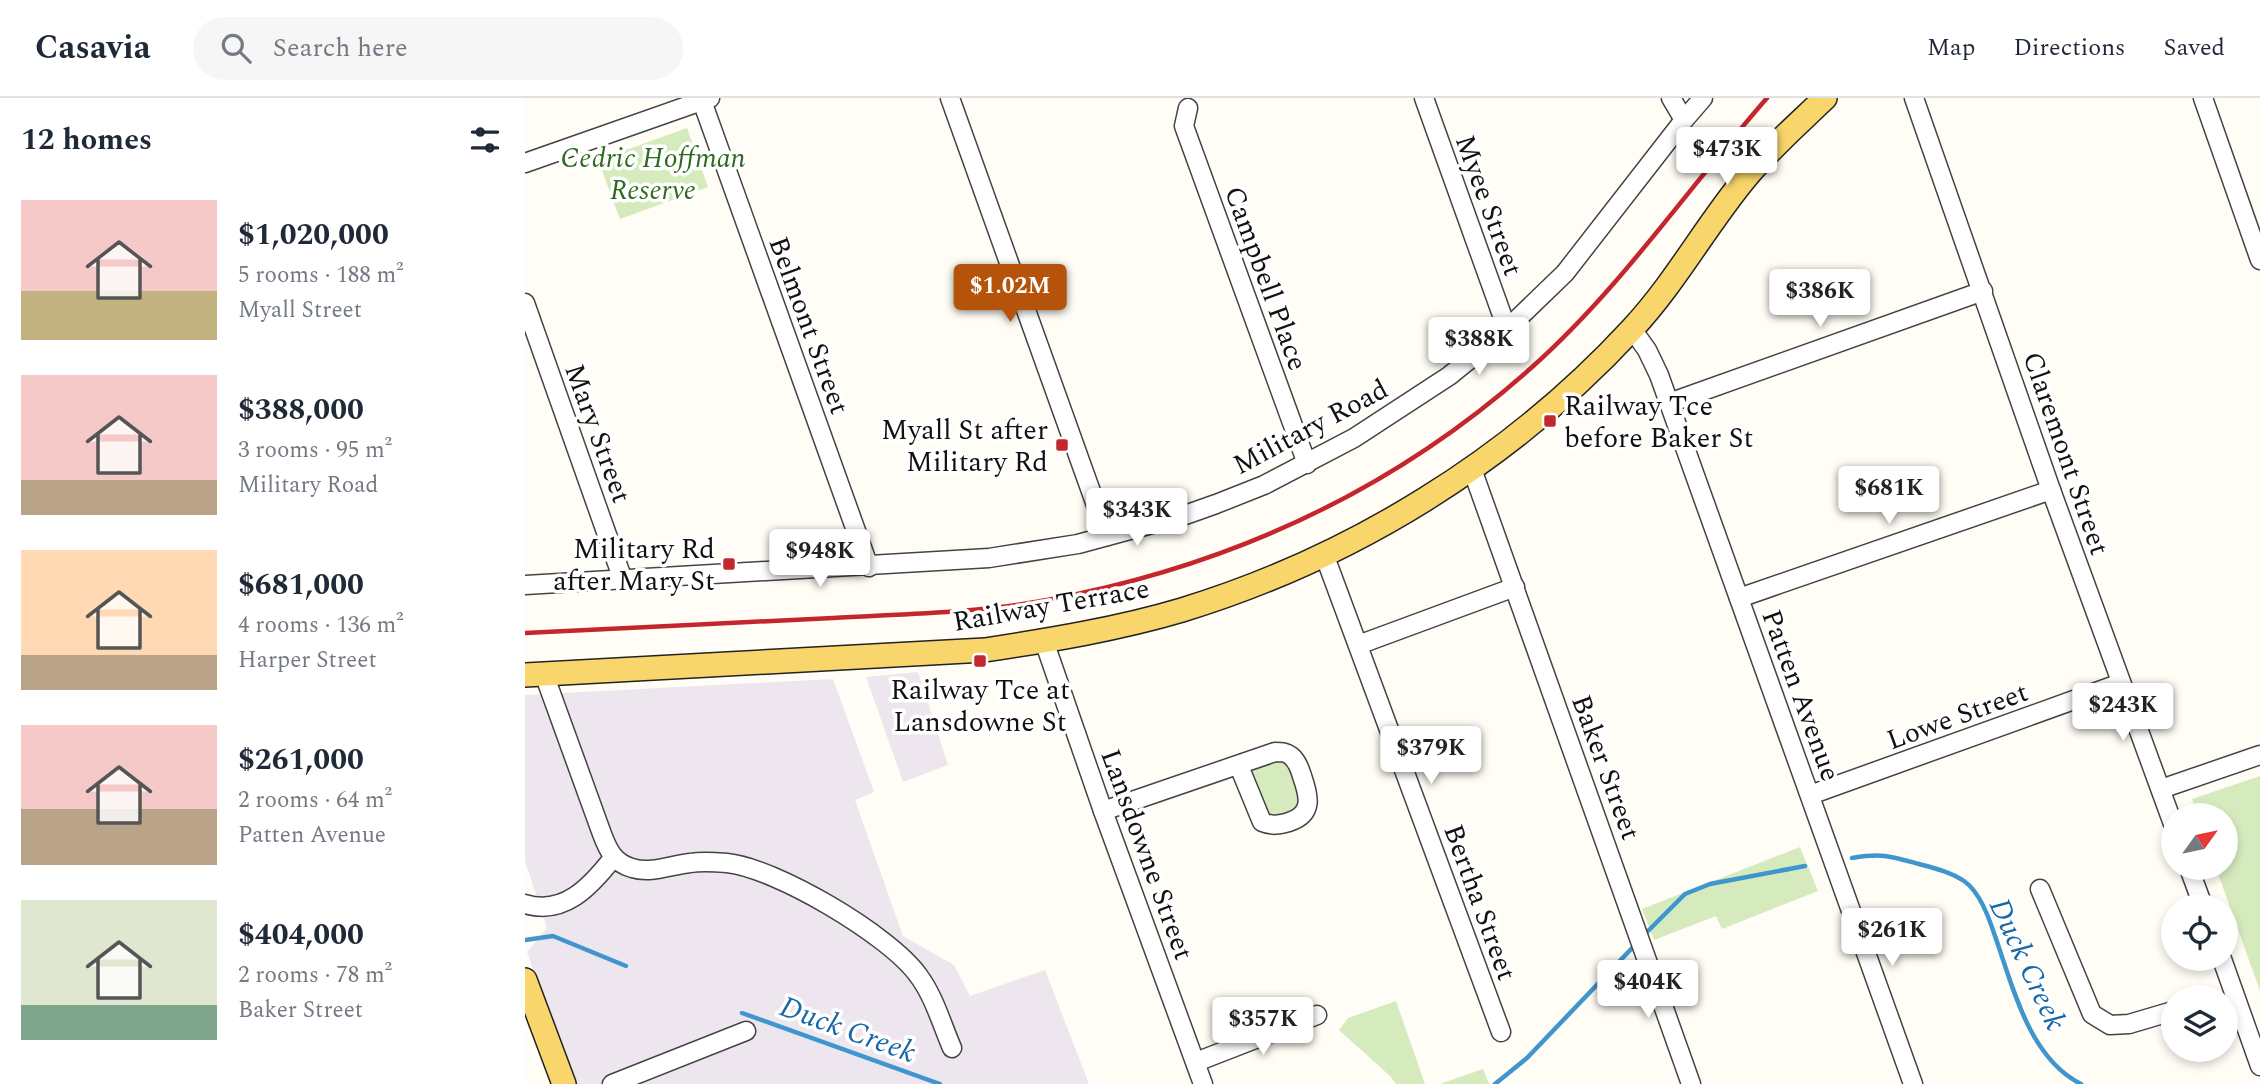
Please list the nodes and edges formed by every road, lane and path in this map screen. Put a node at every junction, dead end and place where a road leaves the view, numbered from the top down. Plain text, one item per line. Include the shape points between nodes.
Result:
1 (950, 98) edge
2 (1424, 98) edge
3 (1671, 98) edge
4 (1703, 98) edge
5 (1825, 98) edge
6 (1914, 98) edge
7 (2203, 98) edge
8 (697, 100) edge
9 (1188, 108) dead end
10 (1684, 120) junction
11 (525, 163) edge
12 (2260, 260) edge
13 (1983, 291) junction
14 (525, 303) edge
15 (1507, 329) junction
16 (1632, 329) junction
17 (1669, 403) junction
18 (1307, 464) junction
19 (1472, 469) junction
20 (2051, 490) junction
21 (1107, 536) junction
22 (1324, 554) junction
23 (869, 567) junction
24 (623, 580) junction
25 (525, 585) edge
26 (1515, 587) junction
27 (1739, 598) junction
28 (1044, 641) junction
29 (1358, 645) junction
30 (534, 675) edge
31 (2121, 683) junction
32 (2260, 755) edge
33 (1239, 766) junction
34 (2161, 789) junction
35 (1810, 795) junction
36 (2166, 803) edge
37 (1103, 811) junction
38 (613, 858) junction
39 (2040, 889) dead end
40 (525, 904) edge
41 (525, 980) edge
42 (1317, 1015) dead end
43 (2161, 1015) edge
44 (531, 1016) edge
45 (2238, 1020) edge
46 (746, 1031) dead end
47 (1501, 1032) dead end
48 (952, 1048) dead end
49 (1196, 1062) junction
50 (2260, 1066) edge
51 (551, 1084) edge
52 (563, 1084) edge
53 (612, 1084) edge
54 (1203, 1084) edge
55 (1691, 1084) edge
56 (1913, 1084) edge

1 - 21 street
2 - 15 street, Myee Street
3 - 10 street
4 - 10 street, Military Road
5 - 16 main road, Railway Terrace via 1744,180 1683,267
6 - 13 street, Claremont Street
7 - 12 street
8 - 11 street
8 - 23 street, Belmont Street
9 - 18 street, Campbell Place via 1184,126
10 - 15 street, Military Road via 1565,273
13 - 17 street
13 - 20 street, Claremont Street
14 - 24 street, Mary Street
15 - 18 street, Military Road via 1399,410
16 - 17 street, Patten Avenue via 1660,375
16 - 19 main road, Railway Terrace via 1559,399
17 - 27 street, Patten Avenue
18 - 21 street, Military Road via 1216,504
19 - 22 main road, Railway Terrace
19 - 26 street, Baker Street
20 - 27 street
20 - 31 street, Claremont Street
21 - 23 street, Military Road via 1040,552
22 - 28 main road, Railway Terrace via 1183,610
22 - 29 street, Bertha Street
23 - 24 street, Military Road
24 - 25 street, Military Road
26 - 29 street
26 - 55 street, Baker Street
27 - 35 street, Patten Avenue
28 - 30 main road, Railway Terrace via 930,654
28 - 37 street, Lansdowne Street
29 - 47 street, Bertha Street
30 - 38 street
31 - 34 street, Claremont Street
31 - 35 street, Lowe Street
32 - 34 street
33 - 33 street via 1275,752 1291,755 1308,794 1306,812 1279,825 1262,822
33 - 37 street
34 - 36 street, Claremont Street
35 - 56 street, Patten Avenue
37 - 49 street, Lansdowne Street
38 - 40 street via 597,878 563,903 537,908
38 - 48 street via 642,870 731,863 797,888 875,934 902,956 920,977
39 - 43 street via 2092,1014 2110,1025
41 - 44 main road
42 - 49 street
44 - 51 main road
44 - 52 main road
45 - 50 street
46 - 53 street
49 - 54 street, Lansdowne Street

